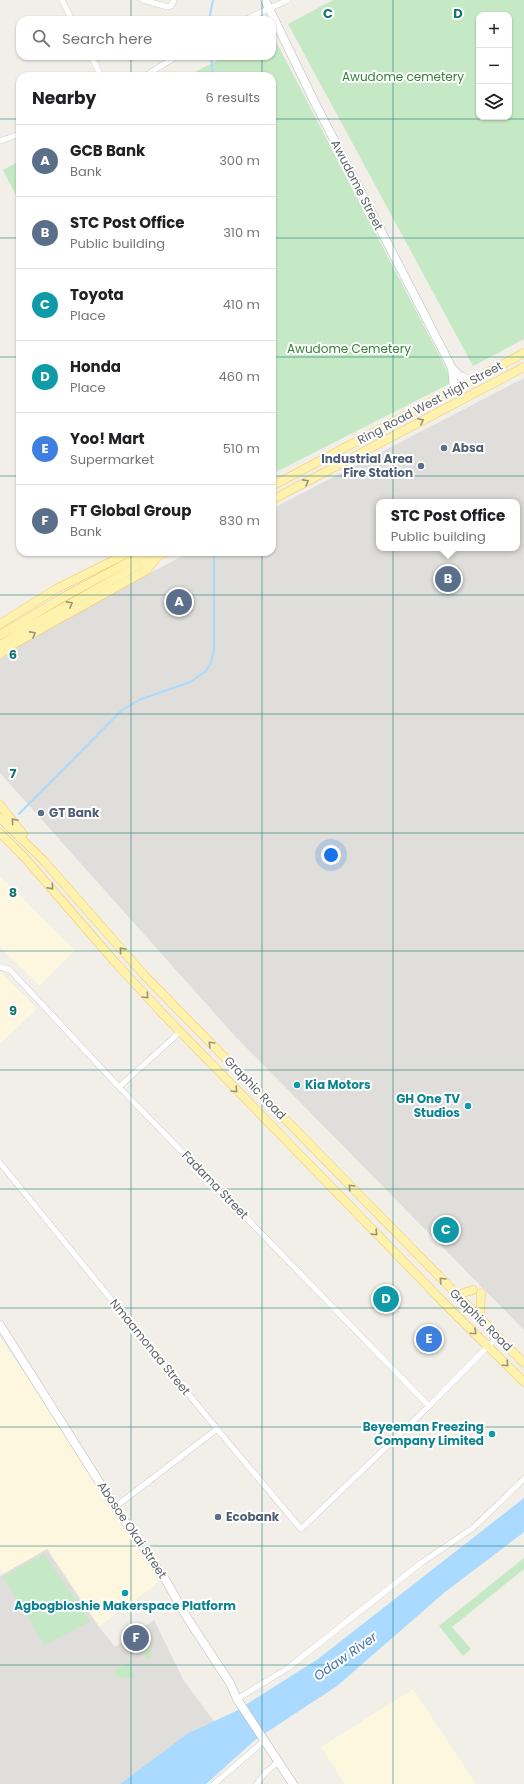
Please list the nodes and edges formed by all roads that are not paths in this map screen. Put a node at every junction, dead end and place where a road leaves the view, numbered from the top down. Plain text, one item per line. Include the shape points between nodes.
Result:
1 (62, 0) edge
2 (143, 0) edge
3 (174, 0) edge
4 (288, 0) edge
5 (267, 4) edge
6 (70, 16) edge
7 (250, 16) edge
8 (273, 16) edge
9 (276, 23) edge
10 (92, 60) edge
11 (171, 60) edge
12 (99, 72) edge
13 (151, 72) edge
14 (16, 135) edge
15 (0, 141) edge
16 (524, 353) edge
17 (524, 367) edge
18 (452, 368) junction
19 (472, 381) junction
20 (454, 390) junction
21 (276, 484) edge
22 (276, 498) edge
23 (122, 556) edge
24 (144, 556) edge
25 (155, 556) edge
26 (161, 556) edge
27 (140, 560) junction
28 (0, 624) edge
29 (0, 635) edge
30 (0, 645) edge
31 (0, 654) edge
32 (0, 805) edge
33 (2, 820) edge
34 (0, 833) edge
35 (21, 839) junction
36 (0, 841) edge
37 (13, 846) junction
38 (0, 967) edge
39 (180, 1032) junction
40 (119, 1086) junction
41 (0, 1163) edge
42 (456, 1295) junction
43 (480, 1317) junction
44 (0, 1325) edge
45 (498, 1336) junction
46 (488, 1345) junction
47 (524, 1363) edge
48 (524, 1382) edge
49 (429, 1406) junction
50 (217, 1429) junction
51 (524, 1479) edge
52 (115, 1507) junction
53 (238, 1700) junction
54 (263, 1739) junction
55 (278, 1762) junction
56 (214, 1784) edge
57 (257, 1784) edge
58 (293, 1784) edge

1 - 6 street
2 - 3 street via 171,6
4 - 5 street
5 - 7 street
5 - 8 street, Awudome Street
9 - 18 street, Awudome Street
10 - 12 street
11 - 13 street
14 - 15 street
16 - 19 main road, Ring Road West High Street
22 -> 17 main road, Ring Road West High Street
18 - 19 street, Awudome Street via 460,376
18 - 20 street, Awudome Street
19 - 20 main road, Ring Road West High Street
20 - 21 main road, Ring Road West High Street
23 - 28 main road via 56,589
24 - 27 main road
25 - 27 main road
31 -> 26 main road via 147,570
27 - 29 main road via 60,599
30 -> 27 main road
35 -> 32 main road, Graphic Road via 23,834
33 - 35 main road
34 - 37 main road
42 -> 35 main road, Graphic Road via 144,975 43,860
36 - 37 main road, Graphic Road
37 -> 39 main road, Graphic Road
38 - 40 street, Fadama Street via 10,970
39 - 40 street
39 -> 46 main road, Graphic Road
40 - 49 street, Fadama Street
41 - 50 street, Nmaamonaa Street
42 - 43 main road, Graphic Road
42 - 43 main road via 477,1291
43 - 45 main road, Graphic Road
44 - 52 street, Abosoe Okai Street
45 - 46 street
45 - 47 main road, Graphic Road
46 -> 48 main road, Graphic Road
46 - 49 street
49 - 50 street, Nmaamonaa Street via 301,1529
50 - 52 street
51 - 53 street via 473,1528 421,1563 288,1668
52 - 53 street, Abosoe Okai Street via 165,1579
53 - 54 street, Abosoe Okai Street
54 - 55 street, Abosoe Okai Street
54 - 56 street
55 - 57 street
55 - 58 street, Abosoe Okai Street

